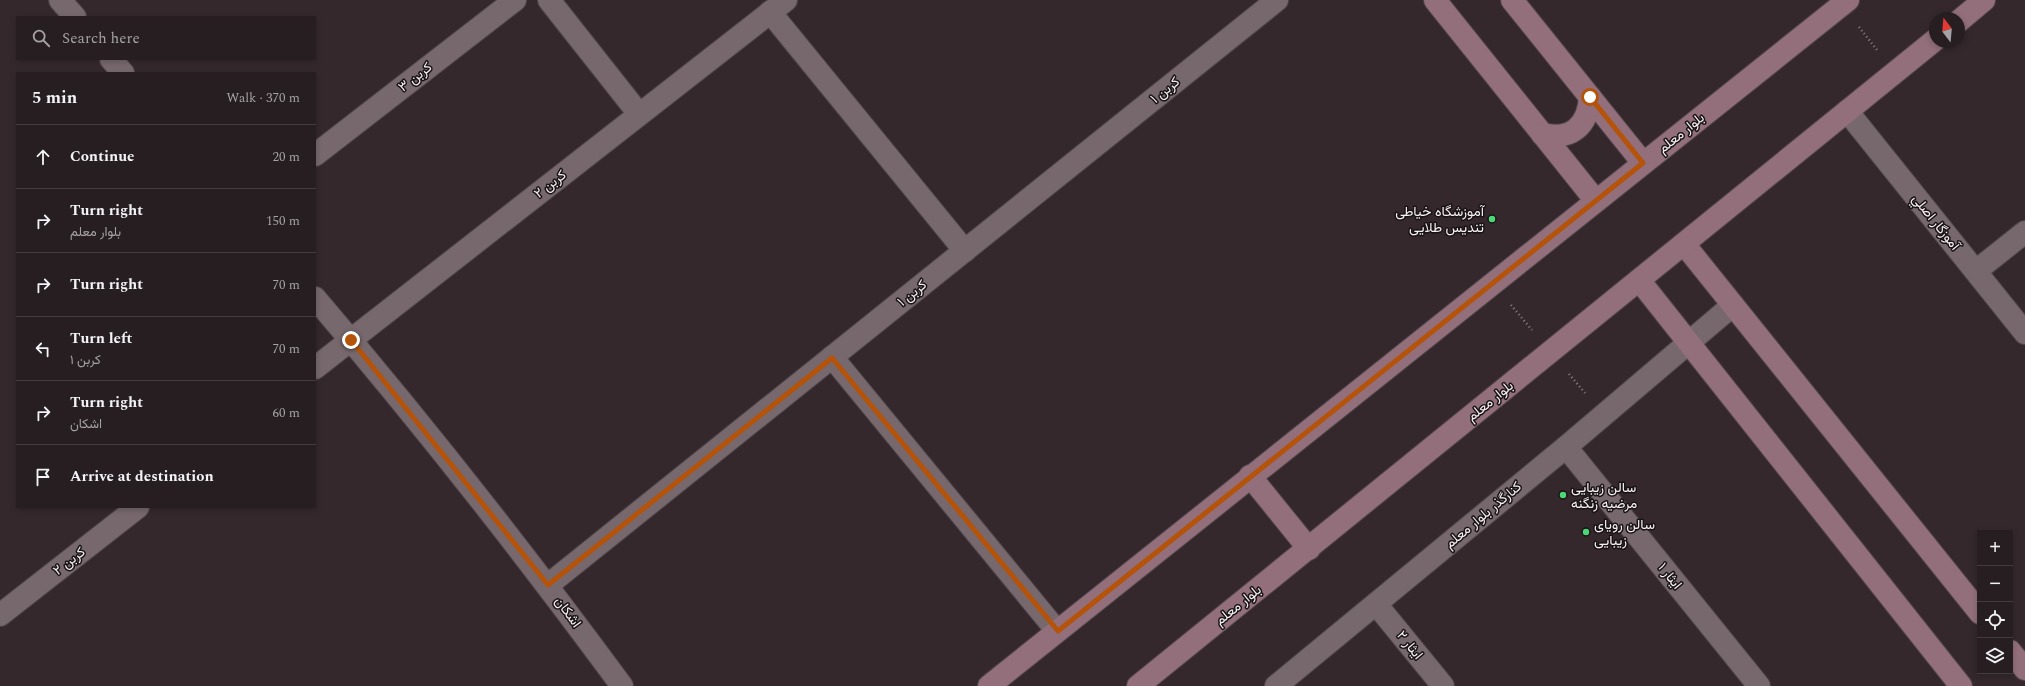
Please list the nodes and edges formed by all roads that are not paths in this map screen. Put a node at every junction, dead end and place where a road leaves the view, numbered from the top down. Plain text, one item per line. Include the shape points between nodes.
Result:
1 (60, 0) edge
2 (515, 0) edge
3 (549, 0) edge
4 (1277, 0) edge
5 (1435, 0) edge
6 (1512, 0) edge
7 (1984, 0) edge
8 (1845, 2) edge
9 (778, 6) edge
10 (74, 16) edge
11 (1965, 16) edge
12 (1929, 45) edge
13 (112, 60) edge
14 (122, 72) edge
15 (1590, 97) junction
16 (1847, 111) junction
17 (639, 114) junction
18 (1542, 134) junction
19 (316, 154) edge
20 (1643, 163) junction
21 (1596, 201) junction
22 (2025, 232) edge
23 (1684, 244) junction
24 (965, 250) junction
25 (1976, 272) junction
26 (1639, 280) junction
27 (316, 299) edge
28 (1733, 305) junction
29 (2025, 333) edge
30 (351, 340) junction
31 (1688, 342) junction
32 (832, 358) junction
33 (316, 367) edge
34 (1566, 448) junction
35 (1250, 476) junction
36 (137, 508) edge
37 (1309, 549) junction
38 (548, 585) junction
39 (1376, 604) junction
40 (1977, 609) edge
41 (0, 615) edge
42 (1058, 631) junction
43 (2013, 655) edge
44 (2025, 669) edge
45 (622, 686) edge
46 (989, 686) edge
47 (1138, 686) edge
48 (1276, 686) edge
49 (1443, 686) edge
50 (1759, 686) edge
51 (1961, 686) edge

1 - 10 street
2 - 19 street, کربن ۳
3 - 17 street
4 - 24 street, کربن ۱
5 - 18 main road
6 - 15 main road
7 - 11 main road
8 - 20 main road, بلوار معلم
9 - 17 street, کربن ۲
9 - 24 street
12 - 16 main road, بلوار معلم
13 - 14 street
15 - 18 main road via 1590,109 1585,120 1576,129 1566,135 1554,137
15 - 20 main road
16 - 23 main road, بلوار معلم
16 - 25 street, آموزگار اصلي
17 - 30 street, کربن ۲
18 - 21 main road
20 - 21 main road, بلوار معلم
21 - 35 main road, بلوار معلم
22 - 25 street
23 - 26 main road, بلوار معلم
23 - 28 main road
24 - 32 street, کربن ۱
25 - 29 street, آموزگار اصلي
26 - 31 main road
26 - 37 main road, بلوار معلم
27 - 30 street, اشکان
28 - 31 street, کنارگذر بلوار معلم
28 - 40 main road
30 - 33 street, کربن ۲
30 - 38 street, اشکان
31 - 34 street, کنارگذر بلوار معلم
31 - 51 main road
32 - 38 street, کربن ۱
32 - 42 street
34 - 39 street, کنارگذر بلوار معلم
34 - 50 street, ایثار ۱
35 - 37 main road
35 - 42 main road, بلوار معلم
36 - 41 street, کربن ۲
37 - 47 main road, بلوار معلم
38 - 45 street, اشکان
39 - 48 street, کنارگذر بلوار معلم
39 - 49 street, ایثار ۲
42 - 46 main road, بلوار معلم
43 - 44 main road

